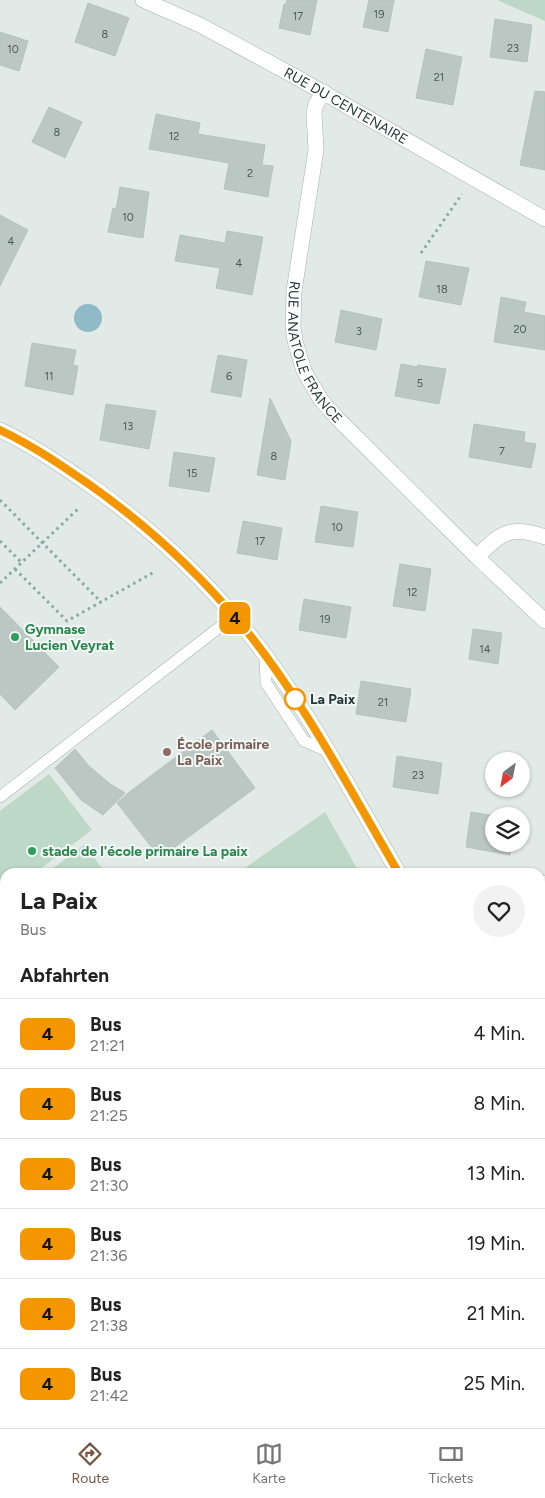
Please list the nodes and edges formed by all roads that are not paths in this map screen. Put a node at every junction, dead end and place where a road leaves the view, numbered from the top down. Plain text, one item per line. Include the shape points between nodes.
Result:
1 (143, 0) edge
2 (324, 92) junction
3 (545, 219) edge
4 (0, 430) edge
5 (545, 538) edge
6 (477, 557) junction
7 (234, 616) junction
8 (545, 621) edge
9 (0, 797) edge
10 (396, 868) edge

1 - 2 street, RUE DU CENTENAIRE via 200,25
2 - 3 street, RUE DU CENTENAIRE
2 - 6 street, RUE ANATOLE FRANCE via 314,114 316,150 293,308 295,341 302,365 321,400
4 - 7 street via 47,455 131,515 183,562
5 - 6 street via 524,531 510,532 491,542
6 - 8 street, RUE ANATOLE FRANCE
7 - 9 lane
7 - 10 street via 301,708

